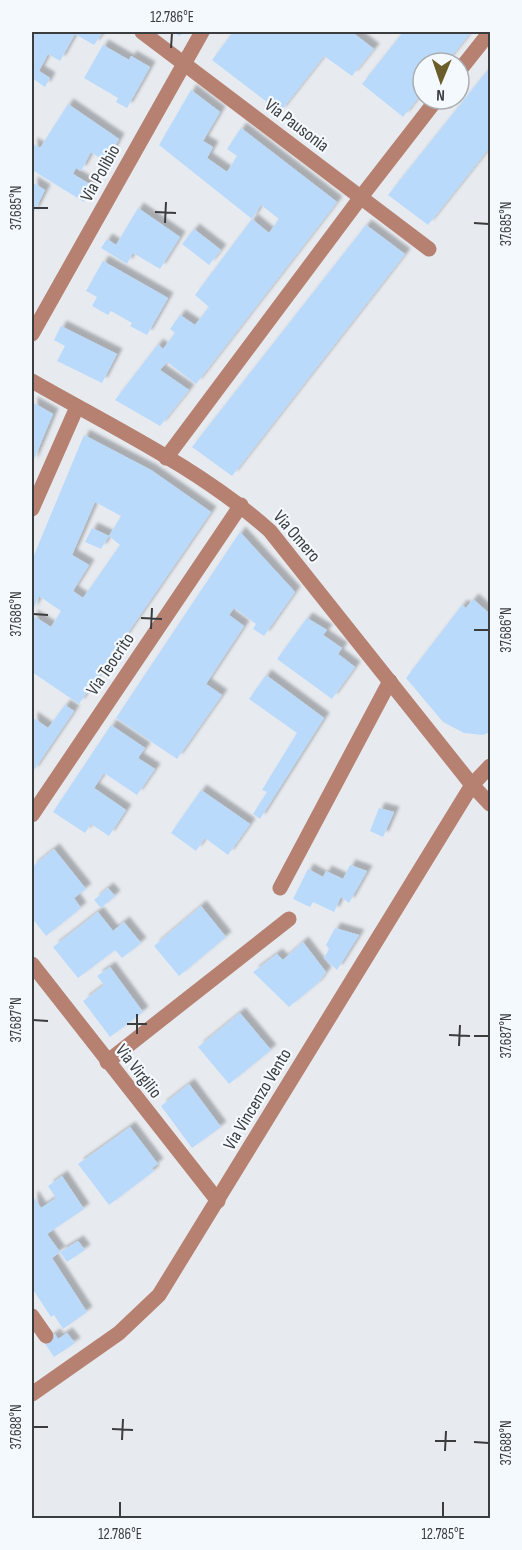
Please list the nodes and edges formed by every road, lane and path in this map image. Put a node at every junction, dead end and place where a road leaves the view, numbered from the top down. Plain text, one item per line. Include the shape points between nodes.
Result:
1 (142, 32) edge
2 (202, 32) edge
3 (490, 32) edge
4 (471, 56) edge
5 (183, 64) junction
6 (428, 111) edge
7 (361, 197) junction
8 (429, 249) dead end
9 (32, 334) edge
10 (32, 381) edge
11 (76, 407) junction
12 (166, 458) junction
13 (241, 505) junction
14 (32, 509) edge
15 (390, 681) junction
16 (490, 766) edge
17 (472, 785) junction
18 (490, 804) edge
19 (32, 815) edge
20 (280, 888) dead end
21 (289, 919) dead end
22 (32, 964) edge
23 (107, 1062) junction
24 (218, 1201) junction
25 (32, 1316) edge
26 (46, 1336) dead end
27 (32, 1394) edge

1 - 5 street, Via Pausonia
2 - 5 street, Via Polibio
3 - 4 street
5 - 7 street, Via Pausonia
5 - 9 street, Via Polibio
6 - 7 street
7 - 8 street, Via Pausonia
7 - 12 street
10 - 11 street, Via Omero
11 - 12 street, Via Omero
11 - 14 street
12 - 13 street, Via Omero
13 - 15 street, Via Omero via 270,531
13 - 19 street, Via Teocrito
15 - 17 street, Via Omero
15 - 20 street
16 - 17 street, Via Vincenzo Vento
17 - 18 street, Via Omero
17 - 24 street, Via Vincenzo Vento
21 - 23 street
22 - 23 street, Via Virgilio
23 - 24 street, Via Virgilio
24 - 27 street, Via Vincenzo Vento via 159,1294 119,1333
25 - 26 street

